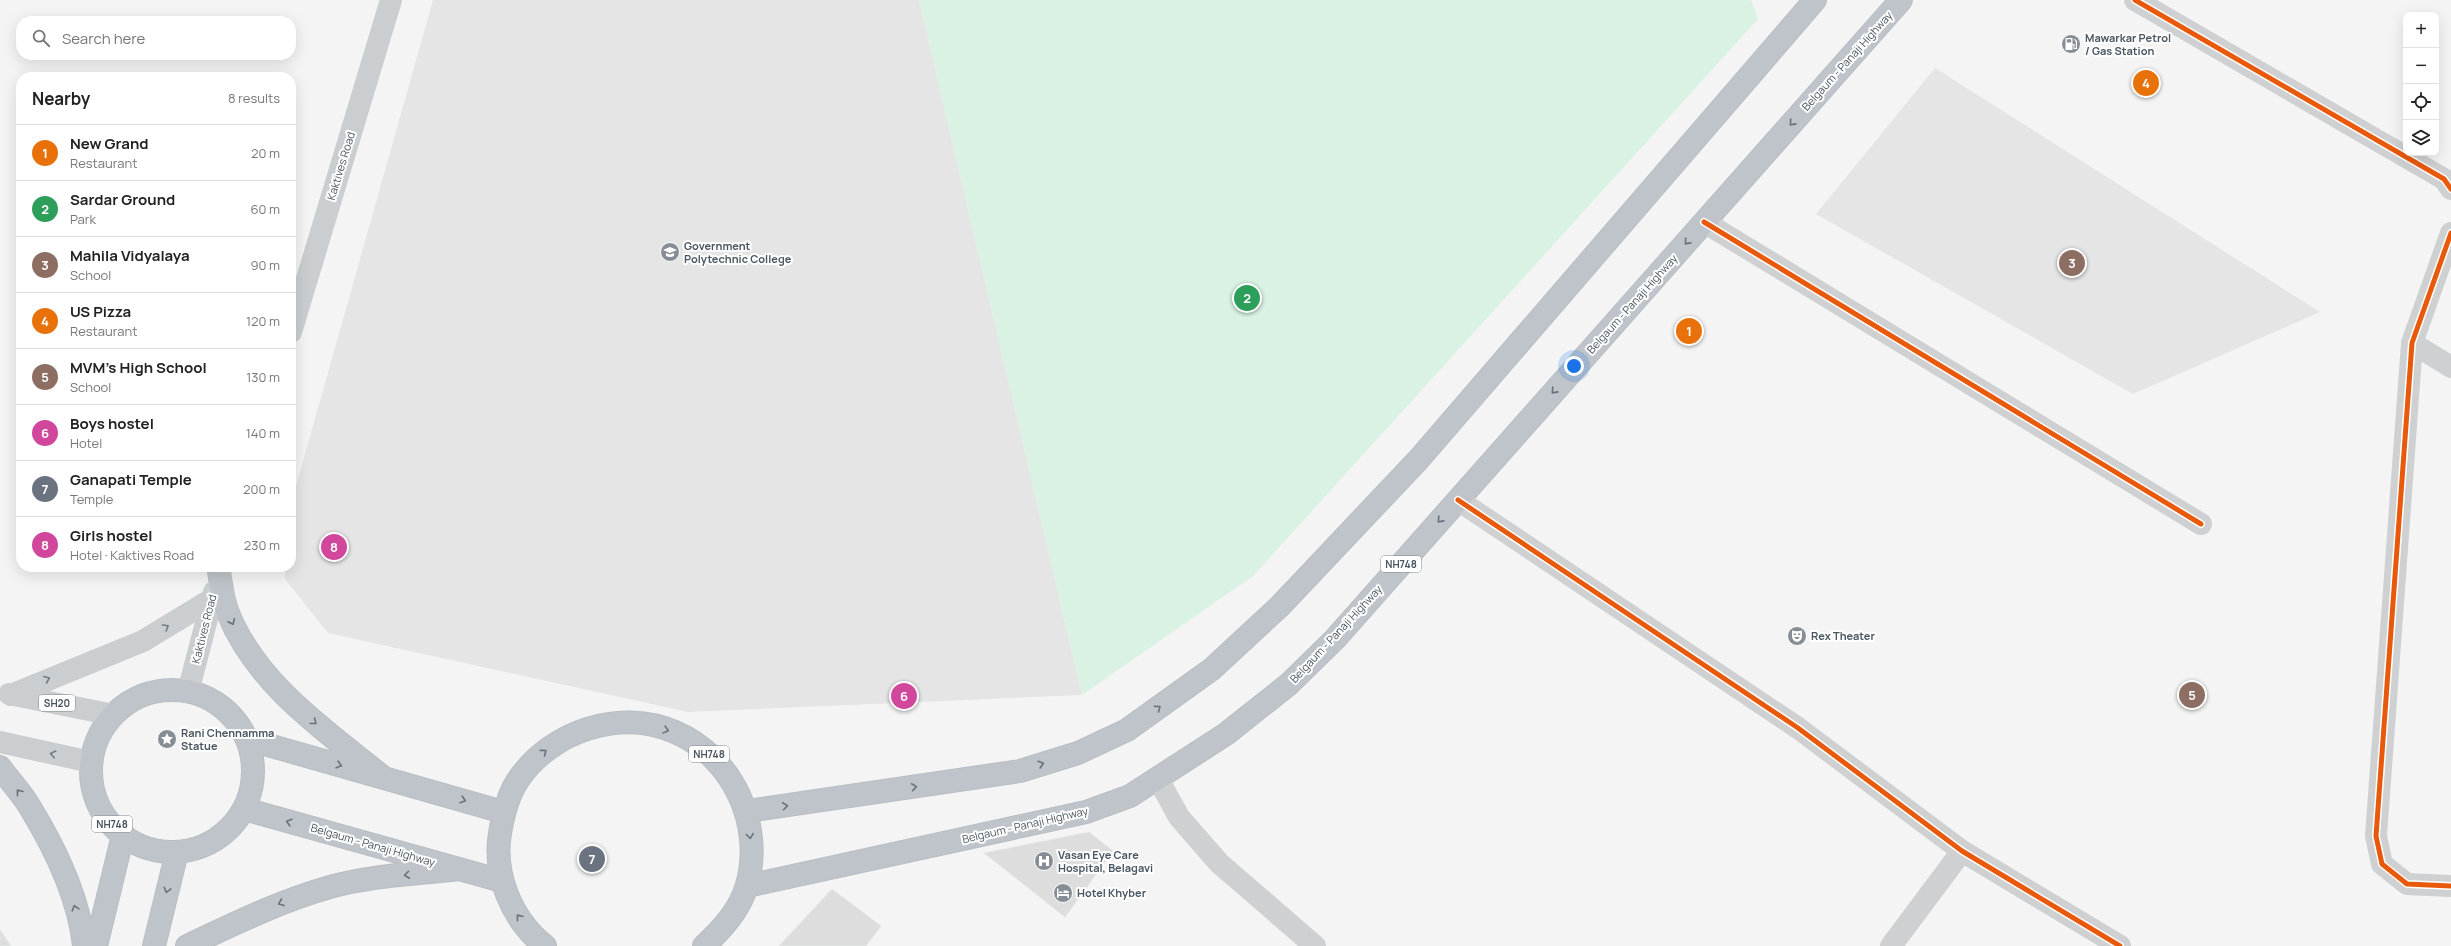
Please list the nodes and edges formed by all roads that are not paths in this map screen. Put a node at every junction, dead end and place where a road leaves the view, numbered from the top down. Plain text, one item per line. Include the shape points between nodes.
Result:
1 (391, 0) edge
2 (1815, 0) edge
3 (1901, 0) edge
4 (2135, 0) edge
5 (2451, 189) edge
6 (1704, 222) junction
7 (2451, 233) edge
8 (296, 315) edge
9 (2412, 343) junction
10 (2451, 367) edge
11 (1458, 500) junction
12 (2201, 524) dead end
13 (218, 572) edge
14 (220, 572) edge
15 (212, 599) junction
16 (188, 692) junction
17 (6, 693) edge
18 (114, 715) junction
19 (247, 739) junction
20 (0, 742) edge
21 (91, 762) junction
22 (0, 767) edge
23 (384, 778) junction
24 (1158, 779) junction
25 (244, 809) junction
26 (503, 812) junction
27 (746, 812) junction
28 (123, 836) junction
29 (1962, 851) junction
30 (177, 852) junction
31 (460, 869) junction
32 (502, 881) junction
33 (746, 886) junction
34 (2451, 886) edge
35 (84, 946) edge
36 (96, 946) edge
37 (154, 946) edge
38 (187, 946) edge
39 (546, 946) edge
40 (704, 946) edge
41 (1315, 946) edge
42 (1891, 946) edge
43 (2120, 946) edge

1 - 8 main road, Kaktives Road
27 -> 2 highway via 1027,768 1078,753 1127,730 1212,669 1280,606 1419,459
3 -> 6 highway, Belgaum - Panaji Highway / NH748
4 - 5 street via 2444,179
6 -> 11 highway, Belgaum - Panaji Highway / NH748
6 - 12 street
7 - 9 street
9 - 10 street
9 - 34 street via 2376,836 2382,864 2407,884
11 -> 24 highway, Belgaum - Panaji Highway / NH748 via 1335,639 1289,684 1226,734
11 - 29 street via 1798,728
13 - 15 main road, Kaktives Road
14 -> 23 highway via 227,612 241,641 268,675 297,709
15 - 16 main road, Kaktives Road
17 -> 15 main road via 143,641
16 - 18 highway, NH748 via 161,691 135,698
16 - 19 highway, NH748 via 213,700 233,717
17 - 18 main road, SH20
18 - 21 highway, NH748 via 98,737
19 -> 23 highway
19 - 25 highway, NH748 via 253,768 252,786
21 -> 20 main road
21 - 28 highway, NH748 via 92,783 98,803 109,821
35 -> 22 highway via 70,888 27,803
23 -> 26 highway
24 - 33 highway, Belgaum - Panaji Highway / NH748 via 1130,796 1086,812
24 - 41 street via 1179,817 1219,863
25 - 30 highway, NH748 via 228,831 204,846
31 -> 25 highway, Belgaum - Panaji Highway
26 -> 27 highway, NH748 via 518,780 540,754 570,734 603,724 640,723 675,732 706,751 731,778
26 - 32 highway, NH748 via 498,846
27 -> 33 highway, NH748 via 752,849
28 - 30 highway, NH748 via 149,848
28 - 36 highway, NH748
29 - 42 street
29 - 43 street
30 -> 37 highway
31 - 32 highway, Belgaum - Panaji Highway
31 -> 38 highway via 331,886 290,899
39 -> 32 highway, NH748 via 515,913
33 - 40 highway, NH748 via 728,923

